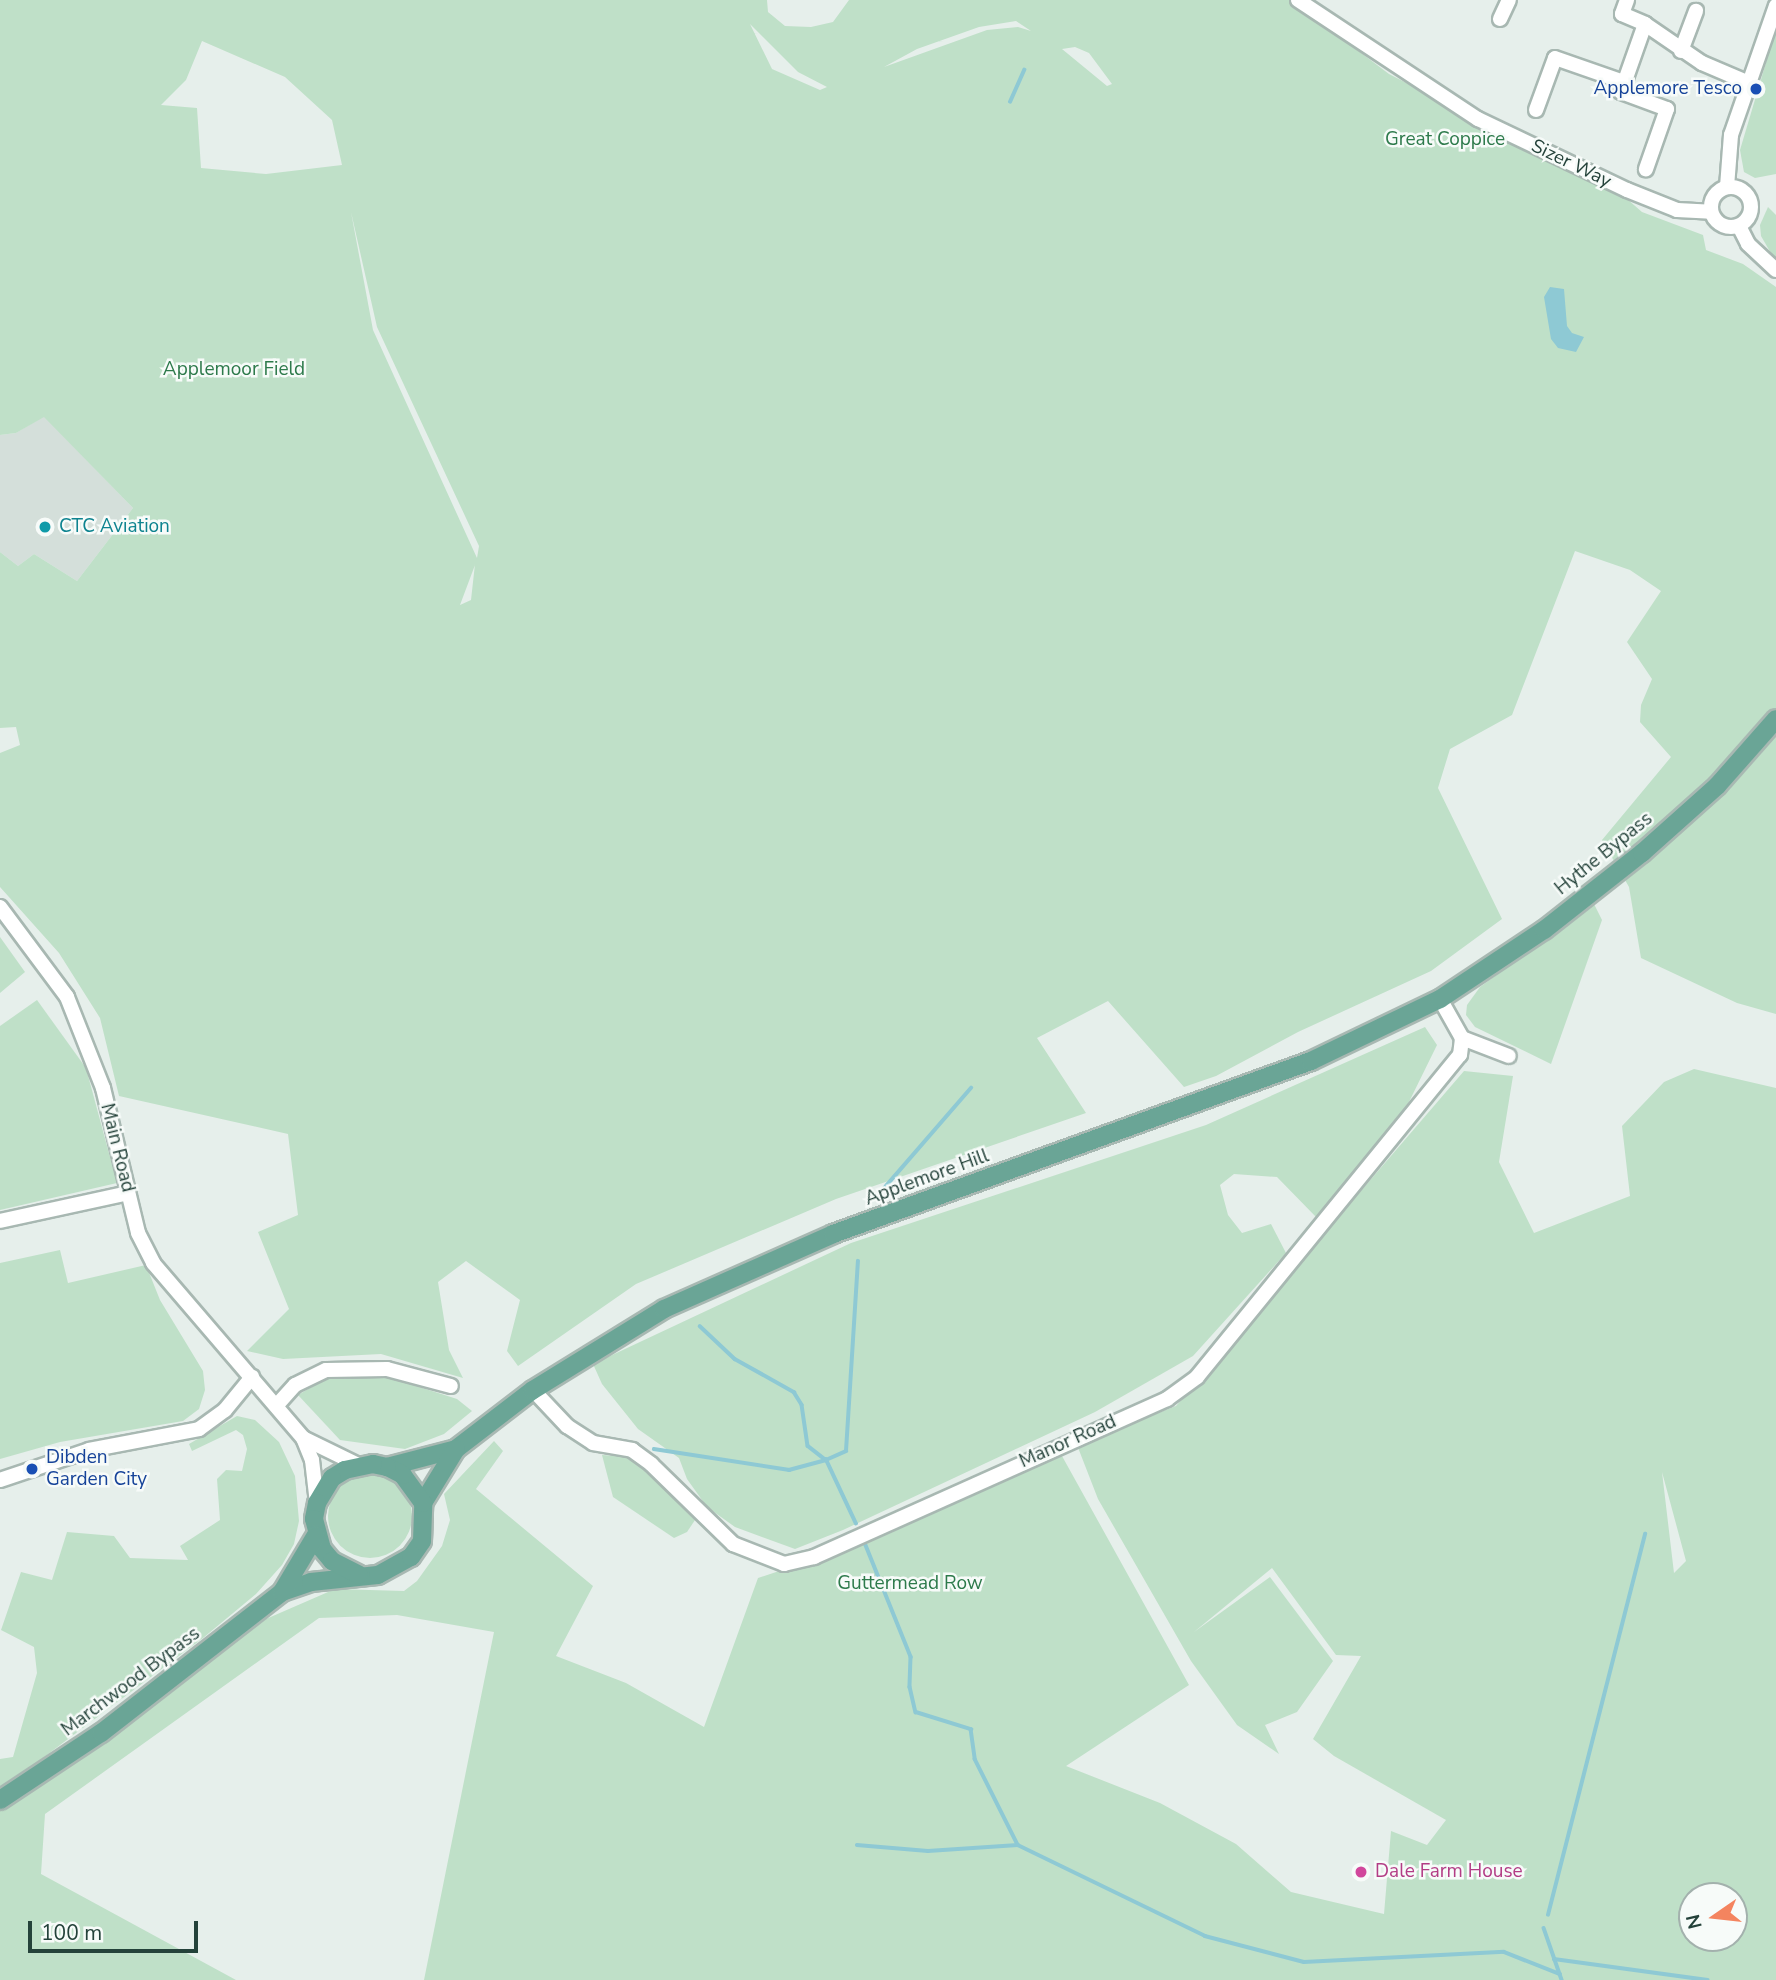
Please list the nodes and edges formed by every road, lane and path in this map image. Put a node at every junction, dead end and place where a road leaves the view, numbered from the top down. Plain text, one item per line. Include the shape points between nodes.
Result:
1 (1298, 0) edge
2 (1508, 0) edge
3 (1627, 0) edge
4 (1776, 6) edge
5 (1696, 11) dead end
6 (1500, 19) dead end
7 (1645, 24) junction
8 (1681, 51) junction
9 (1749, 83) junction
10 (1622, 87) junction
11 (1536, 110) dead end
12 (1646, 169) dead end
13 (1727, 187) junction
14 (1712, 212) junction
15 (1738, 226) junction
16 (1776, 270) edge
17 (1776, 719) edge
18 (0, 907) edge
19 (1440, 999) junction
20 (1462, 1038) junction
21 (1509, 1056) dead end
22 (128, 1193) junction
23 (0, 1221) edge
24 (252, 1377) junction
25 (452, 1386) dead end
26 (533, 1390) junction
27 (277, 1405) junction
28 (303, 1438) junction
29 (456, 1449) junction
30 (358, 1465) junction
31 (387, 1467) junction
32 (0, 1480) edge
33 (317, 1503) junction
34 (423, 1503) junction
35 (316, 1535) junction
36 (359, 1575) junction
37 (282, 1592) junction
38 (0, 1800) edge

1 - 14 street, Sizer Way via 1478,119 1676,210
2 - 6 street
3 - 7 street via 1622,15
4 - 9 street
5 - 8 street
7 - 8 street
7 - 10 street
8 - 9 street
9 - 13 street via 1731,135
10 - 11 street via 1555,58
10 - 12 street via 1667,109
13 - 14 street via 1716,194
13 - 15 street via 1738,188 1750,200 1748,219
14 - 15 street via 1725,227
15 - 16 street via 1748,244
17 - 19 main road, Hythe Bypass via 1717,786 1642,853 1544,930
18 - 22 street, Main Road via 67,997 103,1088
19 - 20 street
19 - 26 main road, Applemore Hill via 1311,1061 833,1234 664,1309
20 - 21 street
20 - 26 street, Manor Road via 1460,1055 1197,1377 1167,1399 814,1558 784,1564 733,1544 651,1464 632,1450 593,1443 567,1426
22 - 23 street
22 - 24 street, Main Road via 138,1233 153,1263
24 - 27 street, Main Road
24 - 32 street via 225,1410 199,1429 89,1450
25 - 27 street via 387,1369 326,1370 295,1385
26 - 29 main road, Applemore Hill
27 - 28 street, Main Road
28 - 30 street, Main Road
28 - 33 street, Main Road via 312,1460
29 - 31 main road, Applemore Hill
29 - 34 main road, Applemore Hill
30 - 31 main road
30 - 33 main road via 332,1478
31 - 34 main road via 415,1488
33 - 35 main road
34 - 36 main road via 422,1541 411,1558 397,1569
35 - 36 main road via 332,1561
35 - 37 main road, Marchwood Bypass
36 - 37 main road, Marchwood Bypass via 311,1582
37 - 38 main road, Marchwood Bypass via 101,1733

